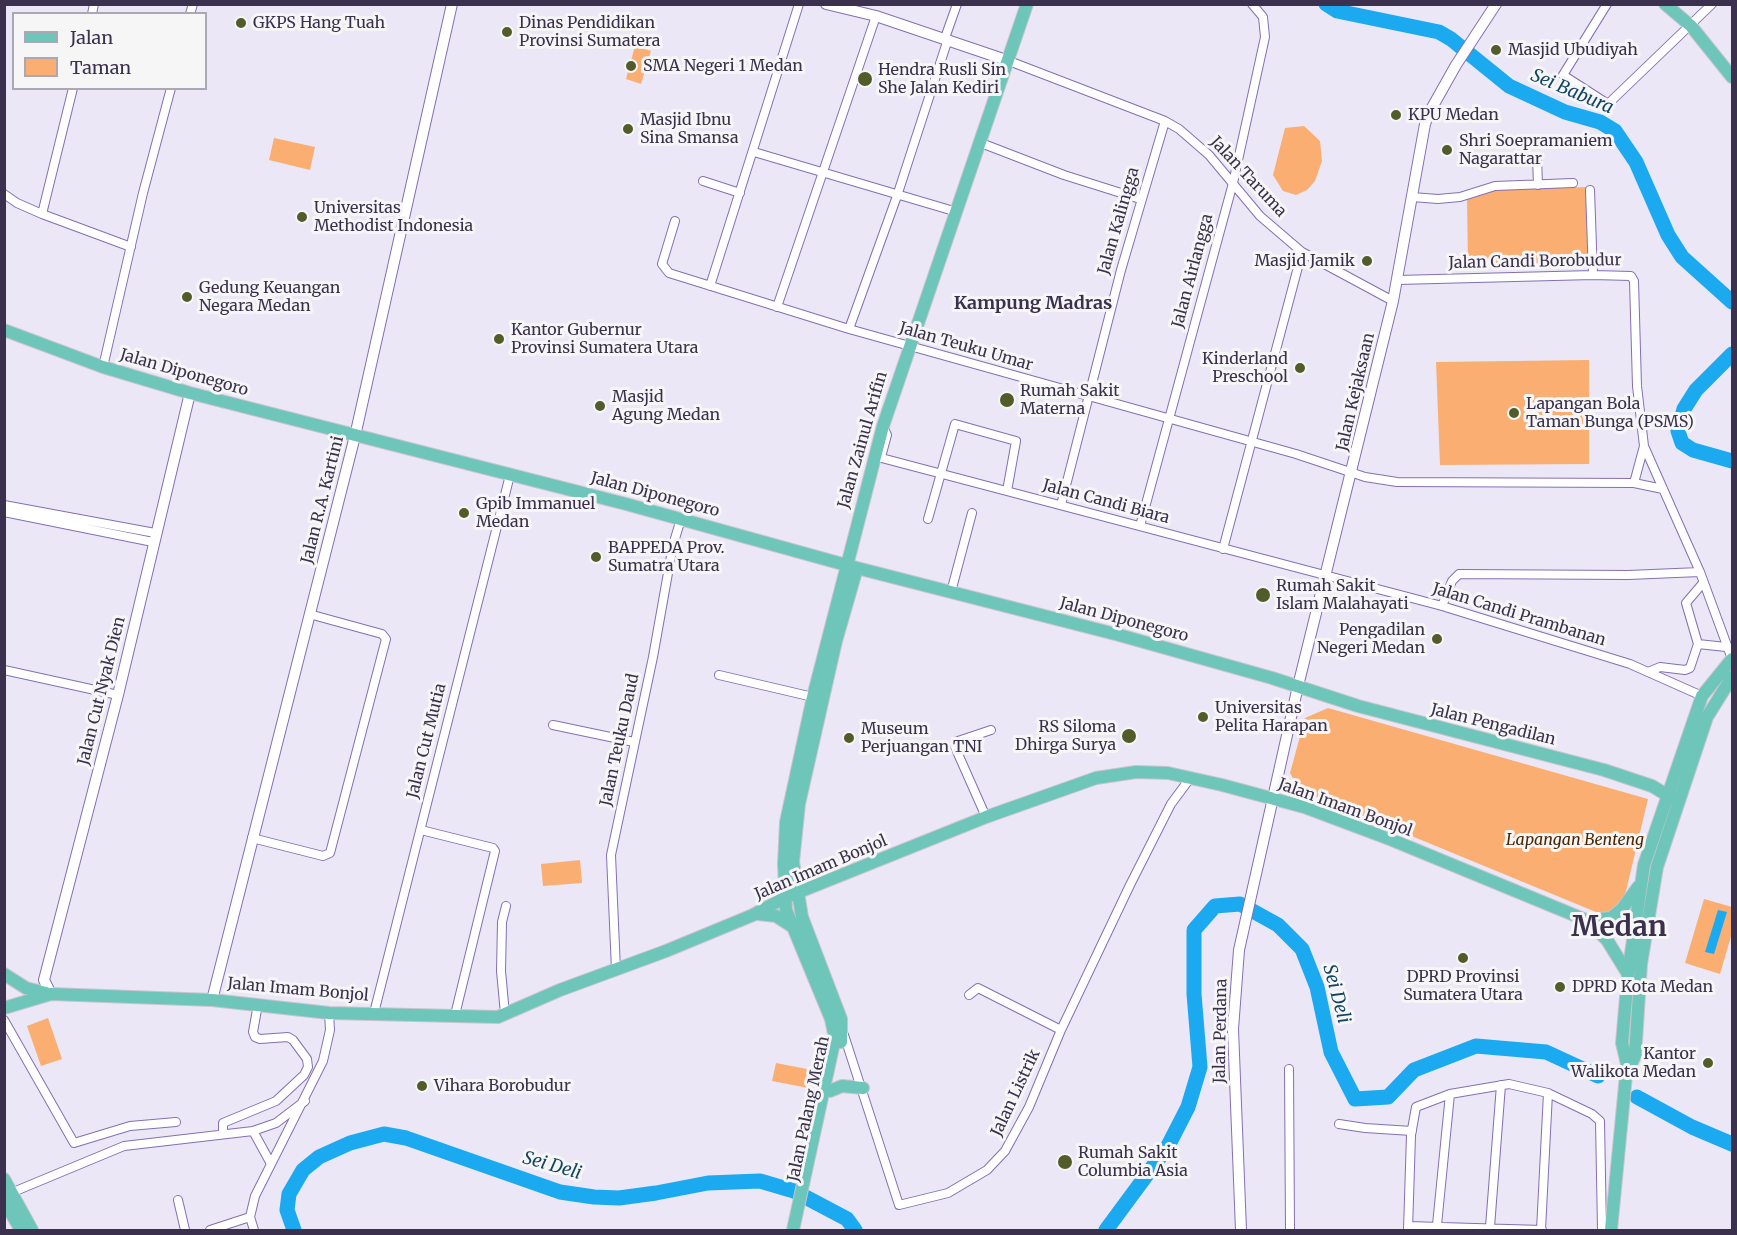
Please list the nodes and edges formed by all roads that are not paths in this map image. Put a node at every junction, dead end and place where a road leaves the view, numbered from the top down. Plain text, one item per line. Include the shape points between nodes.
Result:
1 (452, 4) edge
2 (799, 4) edge
3 (826, 4) edge
4 (957, 4) edge
5 (1028, 4) edge
6 (1252, 4) edge
7 (1496, 4) edge
8 (1607, 4) edge
9 (1665, 4) edge
10 (1712, 4) edge
11 (876, 16) junction
12 (1691, 26) junction
13 (947, 39) junction
14 (1009, 61) junction
15 (1732, 77) edge
16 (73, 90) edge
17 (171, 90) edge
18 (1165, 121) junction
19 (981, 143) junction
20 (754, 152) junction
21 (1537, 158) dead end
22 (824, 172) junction
23 (703, 181) dead end
24 (1233, 183) junction
25 (1573, 183) dead end
26 (1538, 185) junction
27 (1590, 190) dead end
28 (740, 193) junction
29 (4, 194) edge
30 (897, 196) junction
31 (1412, 197) junction
32 (1140, 199) junction
33 (4, 203) edge
34 (16, 203) junction
35 (957, 212) junction
36 (42, 214) junction
37 (675, 221) dead end
38 (132, 246) junction
39 (1302, 252) junction
40 (1593, 274) junction
41 (1397, 280) junction
42 (710, 286) junction
43 (1393, 301) junction
44 (777, 307) junction
45 (849, 329) junction
46 (4, 330) edge
47 (910, 346) junction
48 (103, 367) junction
49 (190, 393) junction
50 (1088, 398) junction
51 (1168, 419) junction
52 (354, 436) junction
53 (1252, 442) junction
54 (1644, 446) junction
55 (878, 457) junction
56 (1352, 473) junction
57 (939, 474) junction
58 (510, 475) junction
59 (1634, 483) junction
60 (1663, 489) junction
61 (1007, 491) junction
62 (4, 505) edge
63 (1061, 505) junction
64 (4, 512) edge
65 (972, 513) dead end
66 (681, 519) junction
67 (928, 519) dead end
68 (1140, 526) junction
69 (154, 537) junction
70 (1223, 549) junction
71 (851, 566) junction
72 (1700, 572) junction
73 (1324, 575) junction
74 (1703, 583) junction
75 (951, 592) junction
76 (1442, 606) junction
77 (309, 614) junction
78 (1698, 644) junction
79 (1726, 647) junction
80 (1732, 659) edge
81 (1648, 672) junction
82 (5, 673) edge
83 (718, 675) dead end
84 (1732, 677) edge
85 (1298, 686) junction
86 (118, 695) junction
87 (1702, 696) junction
88 (813, 697) junction
89 (814, 717) junction
90 (553, 725) dead end
91 (991, 730) dead end
92 (634, 742) junction
93 (1191, 777) junction
94 (1672, 798) junction
95 (1275, 799) junction
96 (986, 817) junction
97 (421, 830) junction
98 (252, 838) junction
99 (1645, 885) junction
100 (797, 893) junction
101 (784, 898) junction
102 (506, 906) dead end
103 (753, 915) junction
104 (1586, 920) junction
105 (793, 927) junction
106 (616, 970) junction
107 (4, 974) edge
108 (1628, 974) junction
109 (51, 994) junction
110 (969, 995) dead end
111 (212, 1000) junction
112 (258, 1004) junction
113 (4, 1008) edge
114 (329, 1013) junction
115 (374, 1013) junction
116 (505, 1014) junction
117 (455, 1015) junction
118 (4, 1020) edge
119 (1061, 1030) junction
120 (842, 1031) junction
121 (1289, 1069) dead end
122 (1627, 1072) junction
123 (1501, 1085) junction
124 (862, 1088) junction
125 (830, 1091) junction
126 (1548, 1093) junction
127 (1450, 1094) junction
128 (304, 1101) junction
129 (176, 1122) dead end
130 (1340, 1124) dead end
131 (253, 1131) junction
132 (1411, 1133) junction
133 (222, 1134) junction
134 (270, 1162) junction
135 (812, 1162) junction
136 (4, 1179) edge
137 (7, 1196) edge
138 (178, 1200) dead end
139 (250, 1217) junction
140 (1437, 1225) junction
141 (1490, 1227) junction
142 (1408, 1228) edge
143 (1472, 1229) edge
144 (21, 1230) edge
145 (32, 1230) edge
146 (185, 1230) edge
147 (210, 1230) edge
148 (254, 1230) edge
149 (792, 1230) edge
150 (800, 1230) edge
151 (1241, 1230) edge
152 (1290, 1230) edge
153 (1541, 1230) edge
154 (1602, 1230) edge
155 (1611, 1230) edge

1 - 52 street, Jalan R.A. Kartini
2 - 20 street
3 - 11 street
4 - 13 street
5 - 14 main road, Jalan Zainul Arifin
6 - 24 street, Jalan Airlangga via 1264,22 1265,37
7 - 31 street, Jalan Kejaksaan via 1429,113
8 - 12 street via 1563,75 1608,104
9 - 12 main road
10 - 12 street
11 - 13 street
11 - 22 street
12 - 15 main road
13 - 14 street
13 - 30 street
14 - 18 street, Jalan Taruma
14 - 19 main road, Jalan Zainul Arifin
16 - 36 street
17 - 38 street
18 - 24 street, Jalan Taruma via 1209,155
18 - 32 street, Jalan Kalingga
19 - 32 street
19 - 35 main road, Jalan Zainul Arifin
20 - 22 street
20 - 28 street
21 - 26 street
22 - 30 street
22 - 44 street
23 - 28 street
24 - 39 street, Jalan Taruma via 1260,216
24 - 51 street, Jalan Airlangga
25 - 26 street
26 - 31 street via 1495,186 1460,197
27 - 40 street
28 - 42 street
29 - 34 street
30 - 35 street
30 - 45 street
31 - 41 street, Jalan Kejaksaan
32 - 50 street, Jalan Kalingga
33 - 34 street
34 - 36 street
35 - 47 main road, Jalan Zainul Arifin
36 - 38 street
37 - 42 street, Jalan Teuku Umar via 662,264 669,273
38 - 48 street
39 - 43 street, Jalan Taruma
39 - 53 street
40 - 41 street, Jalan Candi Borobudur
40 - 54 street, Jalan Candi Borobudur via 1626,274 1634,281 1637,386
41 - 43 street, Jalan Kejaksaan
42 - 44 street, Jalan Teuku Umar
43 - 56 street, Jalan Kejaksaan
44 - 45 street, Jalan Teuku Umar
45 - 47 street, Jalan Teuku Umar
46 - 48 main road, Jalan Diponegoro
47 - 50 street, Jalan Teuku Umar
47 - 55 main road, Jalan Zainul Arifin via 883,426
48 - 49 main road, Jalan Diponegoro
49 - 52 main road, Jalan Diponegoro
49 - 69 street, Jalan Cut Nyak Dien
50 - 51 street, Jalan Teuku Umar
50 - 63 street, Jalan Kalingga
51 - 53 street, Jalan Teuku Umar
51 - 68 street, Jalan Airlangga
52 - 58 main road, Jalan Diponegoro
52 - 77 street, Jalan R.A. Kartini
53 - 56 street, Jalan Teuku Umar
53 - 70 street
54 - 59 street
54 - 60 street, Jalan Candi Borobudur
55 - 57 street, Jalan Candi Biara
55 - 71 main road, Jalan Zainul Arifin
56 - 59 street, Jalan Teuku Umar via 1397,482
56 - 73 street, Jalan Kejaksaan
57 - 61 street, Jalan Candi Biara
57 - 61 street via 957,423 1016,441
57 - 67 street
58 - 66 main road, Jalan Diponegoro
58 - 97 street, Jalan Cut Mutia
59 - 60 street, Jalan Teuku Umar
60 - 72 street, Jalan Candi Borobudur
61 - 63 street, Jalan Candi Biara
62 - 69 street
63 - 68 street, Jalan Candi Biara
64 - 69 street
65 - 75 street
66 - 71 main road, Jalan Diponegoro
66 - 92 street, Jalan Teuku Daud
68 - 70 street, Jalan Candi Biara
69 - 86 street, Jalan Cut Nyak Dien
70 - 73 street, Jalan Candi Biara
71 - 75 main road, Jalan Diponegoro
71 - 88 main road, Jalan Zainul Arifin
71 - 89 main road, Jalan Zainul Arifin via 836,641
72 - 74 street, Jalan Candi Borobudur
72 - 76 street via 1459,574
73 - 76 street, Jalan Candi Prambanan
73 - 85 street, Jalan Kejaksaan
74 - 78 street via 1686,603
74 - 79 street, Jalan Candi Borobudur
75 - 85 main road, Jalan Diponegoro
76 - 81 street, Jalan Candi Prambanan
77 - 98 street, Jalan R.A. Kartini
77 - 98 street via 382,634 386,639 383,651 330,853 323,856
78 - 79 street
78 - 81 street via 1689,668 1660,666
79 - 80 street, Jalan Candi Borobudur
80 - 87 main road
81 - 87 street, Jalan Candi Prambanan
82 - 86 street
83 - 88 street
84 - 94 main road via 1711,708
85 - 94 main road, Jalan Pengadilan via 1358,706 1604,770 1652,786
85 - 95 street, Jalan Kejaksaan
86 - 109 street, Jalan Cut Nyak Dien via 44,980
87 - 94 main road
88 - 89 main road, Jalan Zainul Arifin
89 - 100 main road, Jalan Zainul Arifin via 796,823 793,862
89 - 101 main road, Jalan Zainul Arifin via 786,822
90 - 92 street
91 - 96 street via 958,741 956,747
92 - 106 street, Jalan Teuku Daud via 611,855
93 - 95 main road, Jalan Imam Bonjol
93 - 96 main road, Jalan Imam Bonjol via 1136,772 1096,778
93 - 119 street, Jalan Listrik via 1171,804
94 - 99 main road
95 - 104 main road, Jalan Imam Bonjol via 1373,833
95 - 151 street, Jalan Perdana via 1239,950 1233,1029
96 - 100 main road, Jalan Imam Bonjol
97 - 115 street, Jalan Cut Mutia
97 - 117 street via 495,851
98 - 111 street, Jalan R.A. Kartini
99 - 104 main road via 1611,918
99 - 108 main road
99 - 122 main road via 1635,1056
100 - 101 main road, Jalan Imam Bonjol
100 - 120 main road, Jalan Palang Merah
101 - 103 main road, Jalan Imam Bonjol
101 - 105 main road, Jalan Palang Merah
102 - 116 street via 501,971
103 - 105 main road via 769,914
103 - 106 main road, Jalan Imam Bonjol
104 - 108 main road, Jalan Imam Bonjol via 1607,940
105 - 135 main road, Jalan Palang Merah via 835,1038
106 - 116 main road, Jalan Imam Bonjol
107 - 109 main road, Jalan Imam Bonjol via 26,988
108 - 122 main road via 1622,1043
109 - 111 main road, Jalan Imam Bonjol
109 - 113 main road, Jalan Imam Bonjol
110 - 119 street via 978,988
111 - 112 main road, Jalan Imam Bonjol
112 - 114 main road, Jalan Imam Bonjol
112 - 133 street via 255,1037 288,1037 307,1059 308,1067 276,1101 223,1123
114 - 115 main road, Jalan Imam Bonjol
114 - 128 street via 328,1045
115 - 117 main road, Jalan Imam Bonjol
116 - 117 main road, Jalan Imam Bonjol
118 - 129 street via 74,1143 130,1126
119 - 124 street, Jalan Listrik via 1029,1107 1005,1151 987,1170 948,1193 899,1205
120 - 124 street, Jalan Listrik
120 - 125 main road, Jalan Palang Merah
121 - 152 street
122 - 155 main road
123 - 126 street
123 - 127 street
123 - 141 street
124 - 125 main road via 842,1086
125 - 135 main road, Jalan Palang Merah
126 - 153 street
126 - 154 street via 1593,1113 1600,1121
127 - 132 street via 1416,1107
127 - 140 street
128 - 131 street via 276,1123
128 - 134 street
130 - 132 street
131 - 133 street
131 - 134 street
132 - 142 street
133 - 137 street via 124,1146
134 - 139 street
135 - 149 main road, Jalan Palang Merah
135 - 150 main road, Jalan Palang Merah
136 - 137 main road
137 - 144 main road
137 - 145 main road
138 - 146 street
139 - 147 street
139 - 148 street
140 - 142 street
140 - 143 street
141 - 143 street
141 - 153 street

